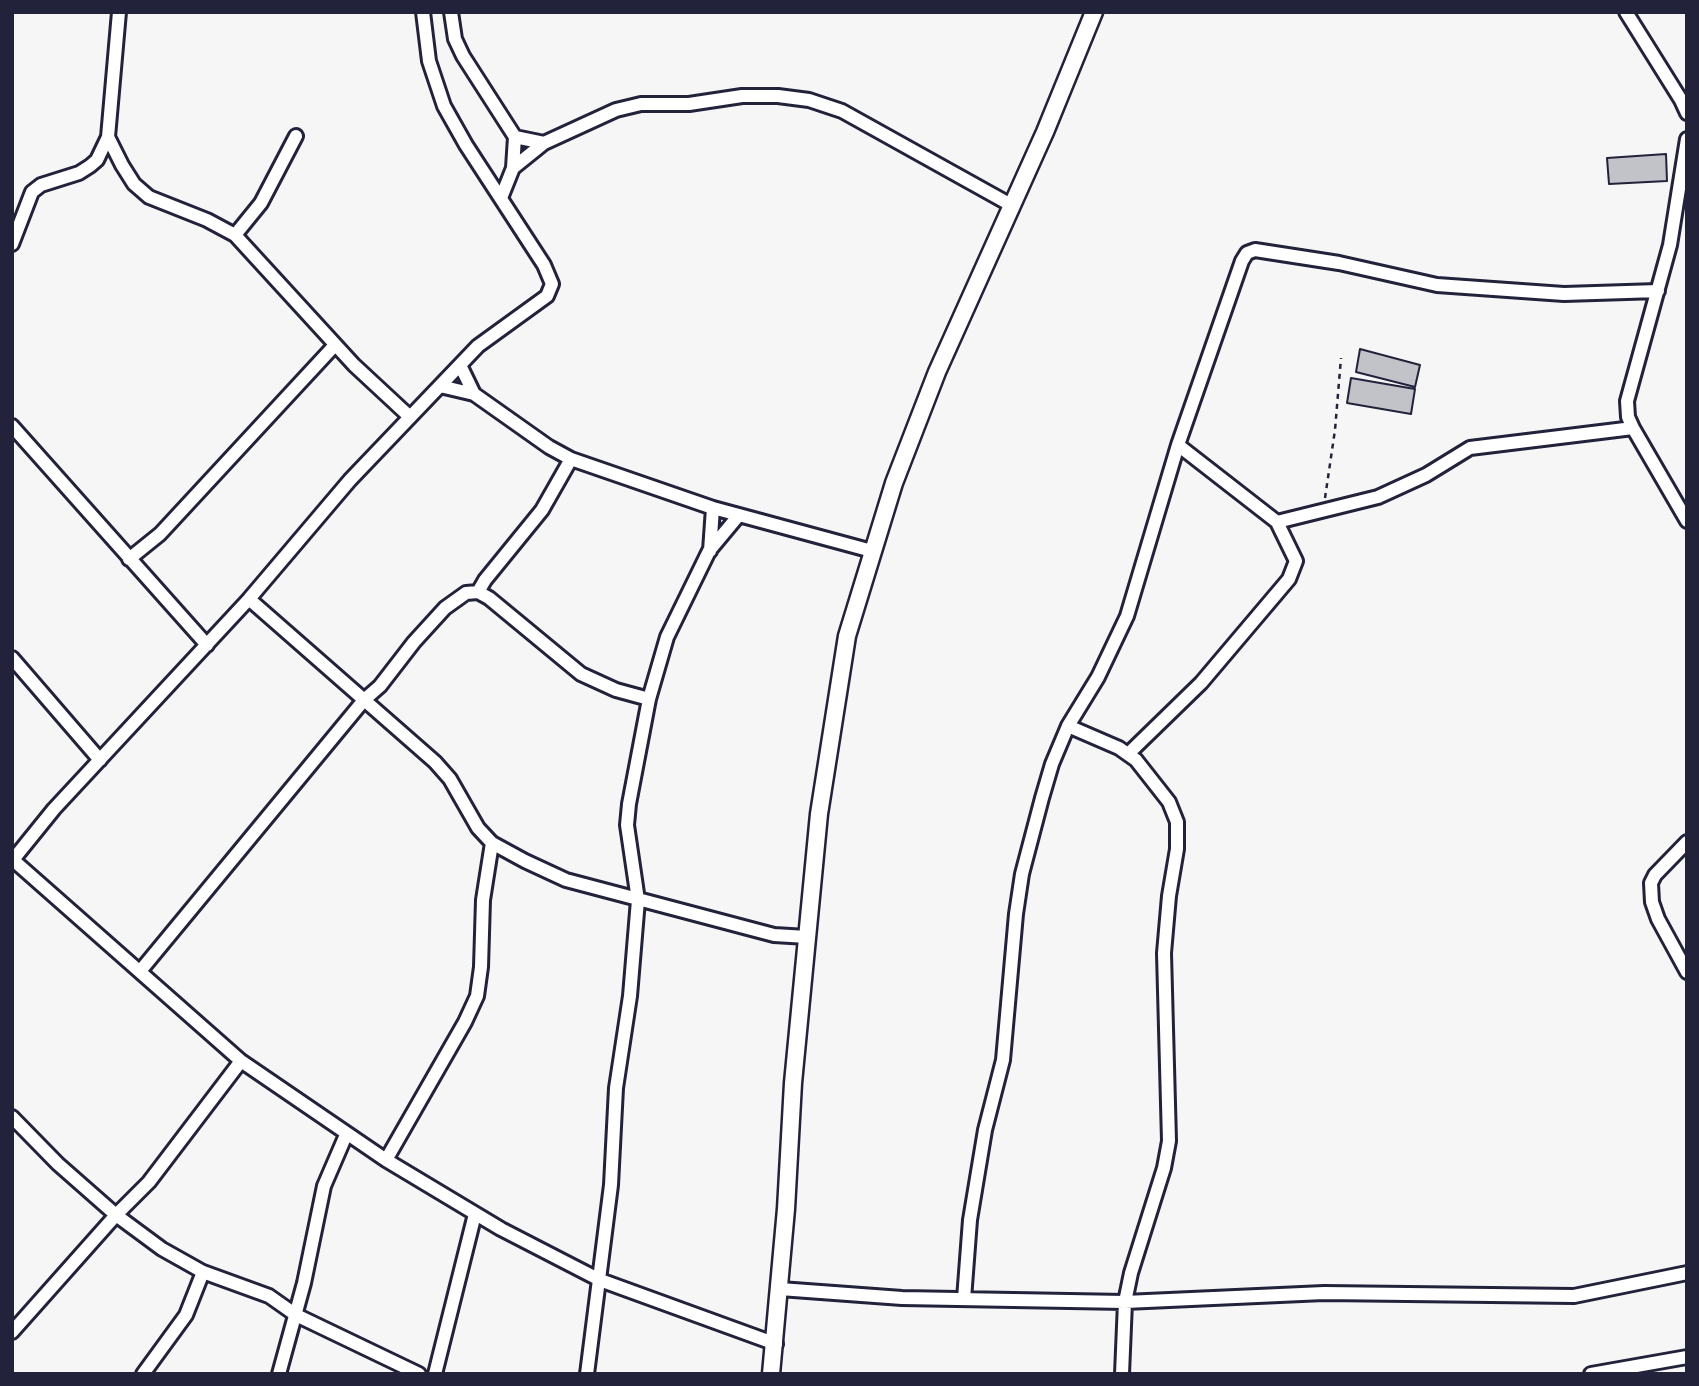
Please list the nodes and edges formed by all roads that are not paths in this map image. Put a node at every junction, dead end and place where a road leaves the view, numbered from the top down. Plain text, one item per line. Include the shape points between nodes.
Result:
1 (119, 12) edge
2 (423, 12) edge
3 (451, 12) edge
4 (1094, 12) edge
5 (1626, 12) edge
6 (1687, 113) edge
7 (296, 135) dead end
8 (108, 137) junction
9 (515, 137) junction
10 (1687, 139) edge
11 (544, 143) junction
12 (97, 160) junction
13 (122, 166) junction
14 (513, 169) junction
15 (501, 198) junction
16 (1012, 205) junction
17 (235, 235) junction
18 (12, 244) edge
19 (1658, 291) junction
20 (335, 345) junction
21 (460, 365) junction
22 (440, 386) junction
23 (474, 394) junction
24 (410, 417) junction
25 (12, 426) edge
26 (1633, 428) junction
27 (1178, 445) junction
28 (571, 458) junction
29 (712, 508) junction
30 (739, 515) junction
31 (1687, 521) edge
32 (1277, 522) junction
33 (709, 551) junction
34 (872, 551) junction
35 (129, 559) junction
36 (478, 592) junction
37 (249, 599) junction
38 (207, 645) junction
39 (12, 658) edge
40 (649, 699) junction
41 (364, 700) junction
42 (1068, 726) junction
43 (1128, 754) junction
44 (100, 761) junction
45 (1687, 842) edge
46 (492, 843) junction
47 (12, 860) edge
48 (638, 900) junction
49 (807, 937) junction
50 (141, 970) junction
51 (1687, 972) edge
52 (241, 1061) junction
53 (12, 1117) edge
54 (346, 1135) junction
55 (386, 1160) junction
56 (475, 1214) junction
57 (116, 1215) junction
58 (203, 1272) junction
59 (1687, 1273) edge
60 (600, 1280) junction
61 (780, 1289) junction
62 (964, 1298) junction
63 (1125, 1302) junction
64 (296, 1315) junction
65 (12, 1332) edge
66 (776, 1344) junction
67 (1687, 1357) edge
68 (1599, 1373) edge
69 (143, 1374) edge
70 (279, 1374) edge
71 (419, 1374) edge
72 (435, 1374) edge
73 (587, 1374) edge
74 (771, 1374) edge
75 (1122, 1374) edge

1 - 8 street
2 - 15 street via 433,80 466,145
3 - 9 street via 463,56
4 - 16 street
5 - 6 street
7 - 17 street via 261,203
8 - 12 street
8 - 13 street
9 - 11 street
9 - 14 street
10 - 19 street
11 - 14 street
11 - 16 street via 616,110 641,104 689,104 742,96 799,98 842,111
12 - 13 street
12 - 18 street via 79,173 32,192
13 - 17 street via 149,197
14 - 15 street
15 - 21 street via 552,284 547,296 478,346
16 - 34 street via 937,372
17 - 20 street
19 - 26 street via 1627,401
19 - 27 street via 1564,294 1437,285 1255,250 1242,261
20 - 24 street
20 - 35 street via 160,534
21 - 22 street
21 - 23 street
22 - 23 street
22 - 24 street
23 - 28 street
24 - 37 street
25 - 35 street
26 - 31 street
26 - 32 street via 1470,448 1378,497
27 - 32 street
27 - 42 street via 1127,616
28 - 29 street
28 - 36 street via 542,510
29 - 30 street
29 - 33 street
30 - 33 street
30 - 34 street
32 - 43 street via 1296,561 1290,579 1201,683
33 - 40 street via 667,637
34 - 49 street via 847,636 819,814
35 - 38 street
36 - 40 street via 581,674
36 - 41 street via 466,593 445,608
37 - 38 street
37 - 41 street
38 - 44 street
39 - 44 street
40 - 48 street via 629,804
41 - 46 street via 435,762
41 - 50 street
42 - 43 street
42 - 62 street via 1052,764 1022,874 1003,1060 970,1220
43 - 63 street via 1169,802 1177,822 1177,849 1164,953 1169,1142
44 - 47 street
45 - 51 street via 1651,883 1658,919
46 - 48 street via 566,880
46 - 55 street via 477,996
47 - 50 street
48 - 49 street via 774,935
48 - 60 street
49 - 61 street
50 - 52 street
52 - 54 street
52 - 57 street via 149,1182
53 - 57 street
54 - 55 street
54 - 64 street via 324,1186
55 - 56 street
56 - 60 street
56 - 72 street
57 - 58 street
57 - 65 street
58 - 64 street via 269,1296
58 - 69 street via 186,1315
59 - 63 street via 1574,1296 1324,1293
60 - 66 street
60 - 73 street
61 - 62 street
61 - 66 street
62 - 63 street
63 - 75 street
64 - 70 street
64 - 71 street
66 - 74 street
67 - 68 street

